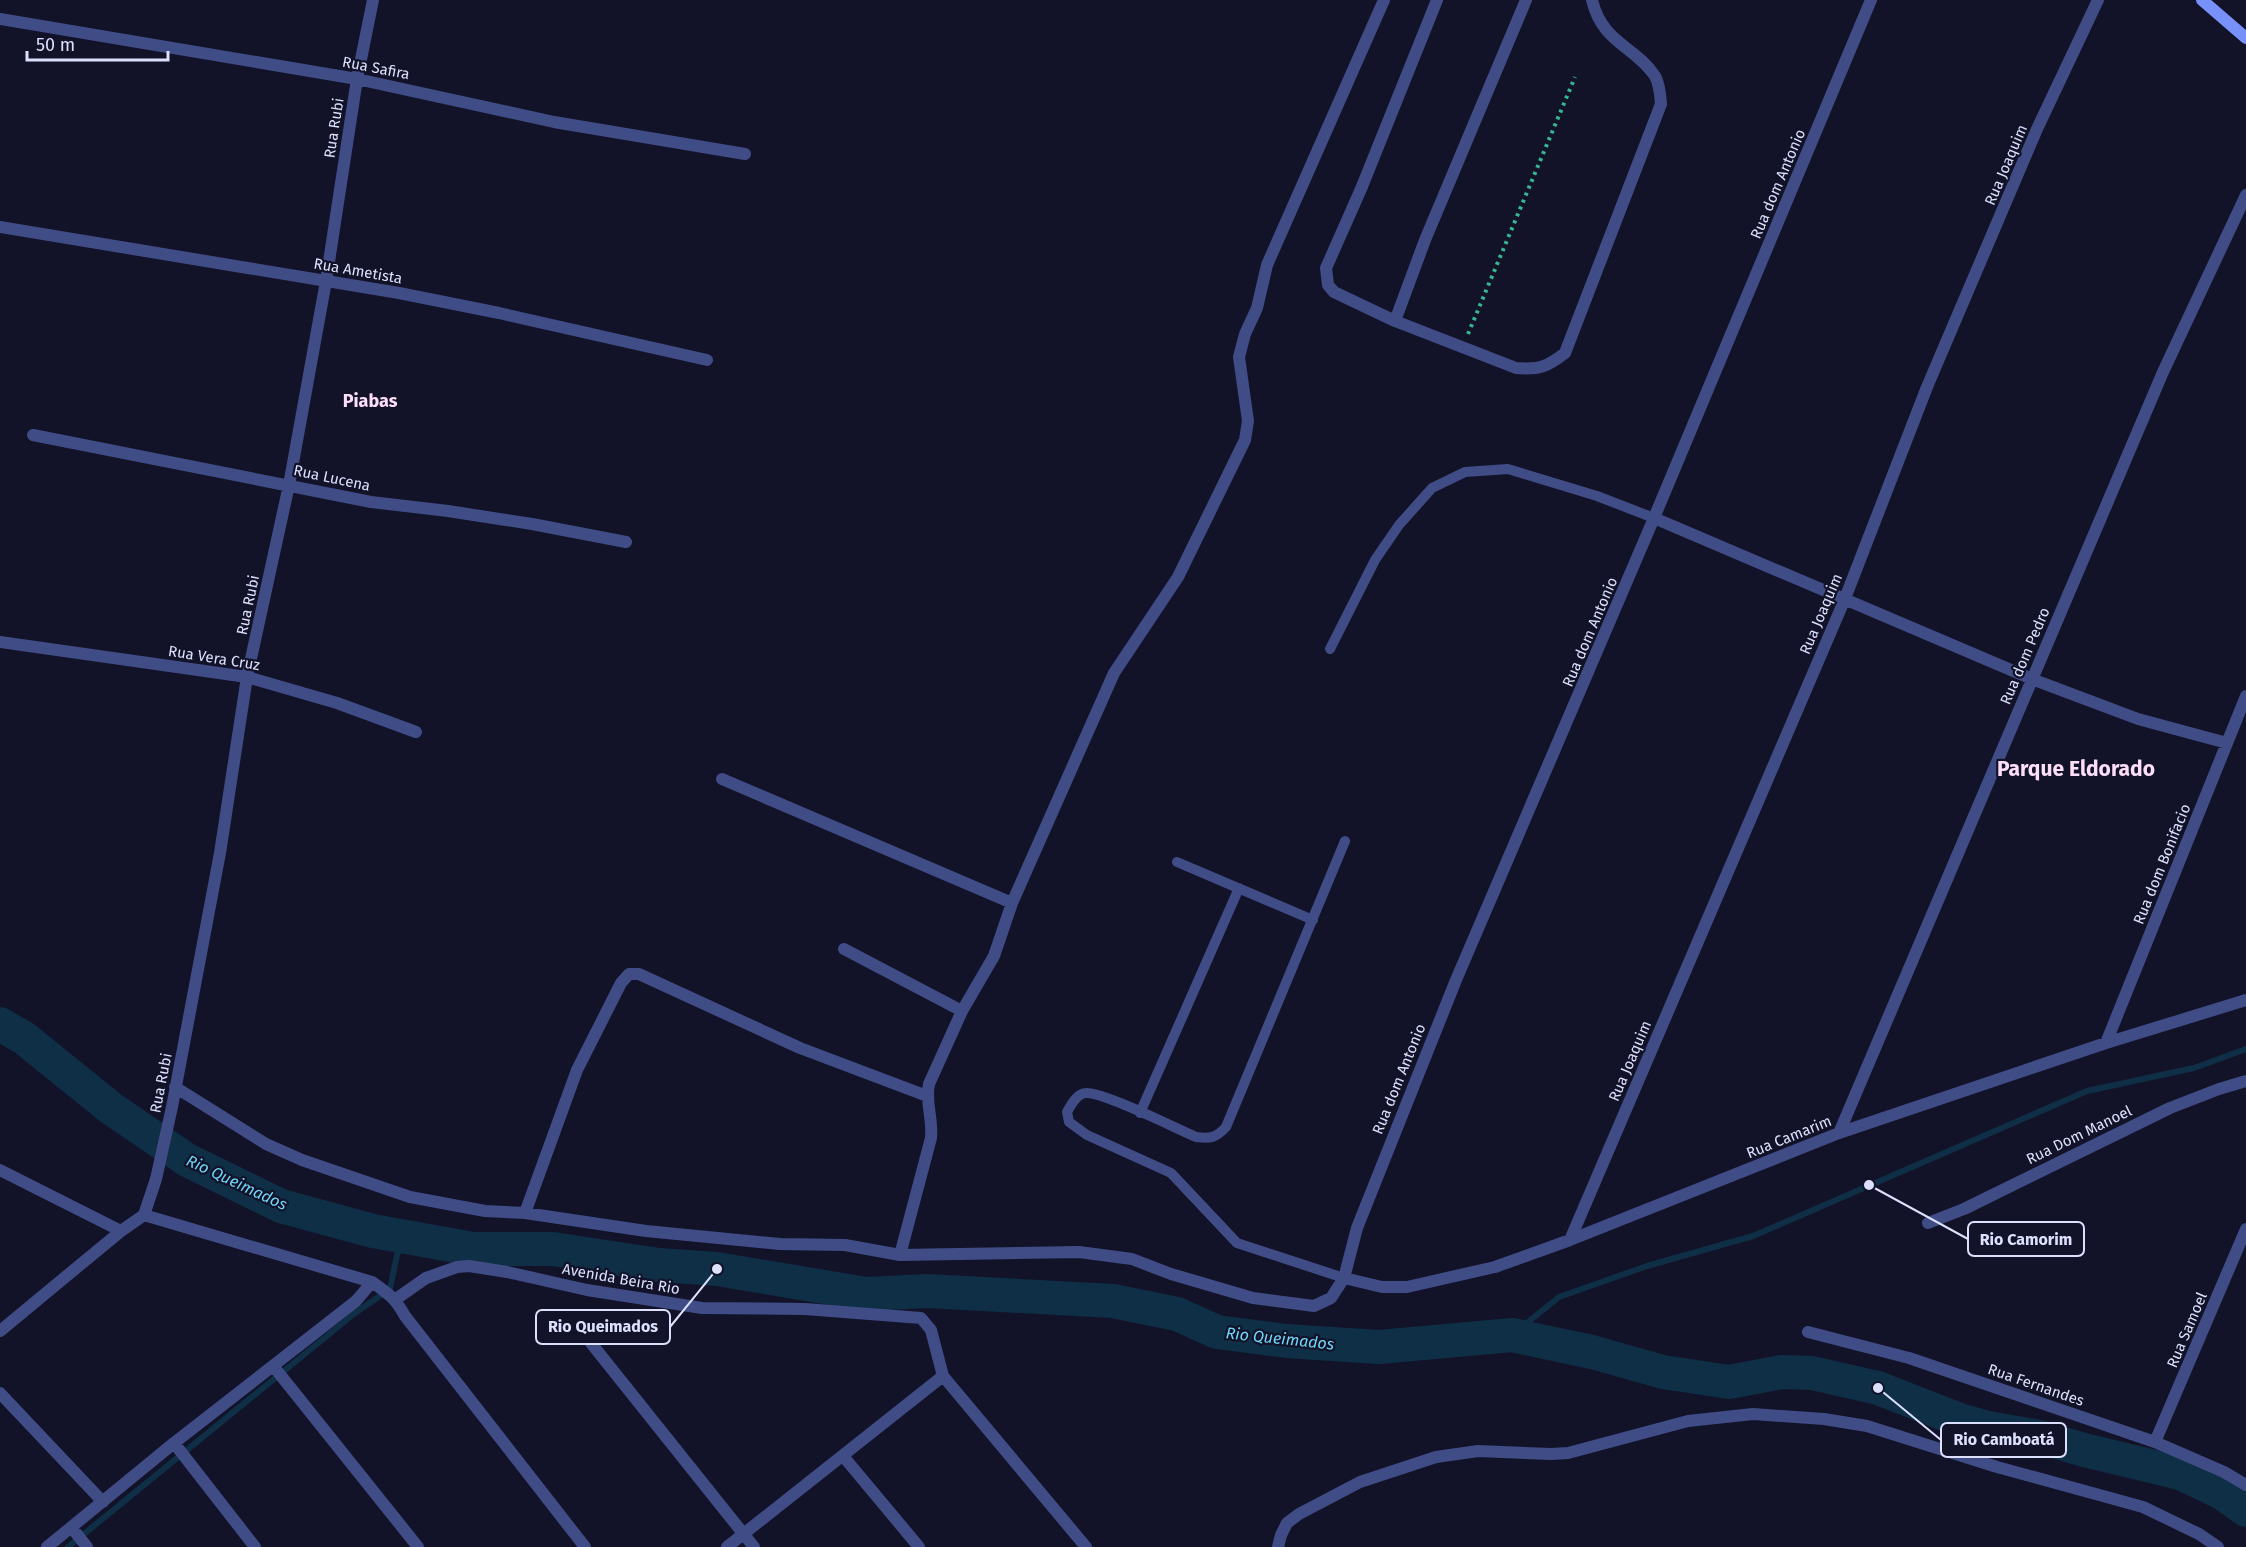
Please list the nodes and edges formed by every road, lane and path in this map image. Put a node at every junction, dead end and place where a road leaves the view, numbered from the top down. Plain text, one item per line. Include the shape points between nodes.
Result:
1 (374, 0) edge
2 (1384, 0) edge
3 (1437, 0) edge
4 (1527, 0) edge
5 (1592, 0) edge
6 (1871, 0) edge
7 (2097, 0) edge
8 (2202, 0) edge
9 (0, 19) edge
10 (2246, 38) edge
11 (1575, 77) dead end
12 (357, 79) junction
13 (745, 154) dead end
14 (2246, 195) edge
15 (0, 228) edge
16 (326, 281) junction
17 (1395, 321) junction
18 (1462, 349) junction
19 (707, 360) dead end
20 (33, 435) dead end
21 (290, 485) junction
22 (1654, 518) junction
23 (626, 542) dead end
24 (1844, 601) junction
25 (0, 642) edge
26 (1330, 649) dead end
27 (247, 676) junction
28 (2032, 679) junction
29 (2246, 696) edge
30 (416, 732) dead end
31 (2227, 743) junction
32 (722, 779) dead end
33 (1345, 841) dead end
34 (1177, 862) dead end
35 (1239, 888) junction
36 (1012, 903) junction
37 (1313, 920) junction
38 (844, 949) dead end
39 (2246, 1000) edge
40 (962, 1011) junction
41 (2106, 1043) junction
42 (2246, 1081) edge
43 (175, 1087) junction
44 (927, 1096) junction
45 (1140, 1113) junction
46 (1839, 1133) junction
47 (0, 1170) edge
48 (525, 1213) junction
49 (144, 1215) junction
50 (1928, 1223) dead end
51 (2246, 1229) edge
52 (121, 1231) junction
53 (1570, 1240) junction
54 (900, 1255) junction
55 (1344, 1278) junction
56 (372, 1282) junction
57 (390, 1295) junction
58 (0, 1331) edge
59 (1809, 1332) dead end
60 (591, 1343) dead end
61 (279, 1372) junction
62 (944, 1376) junction
63 (0, 1394) edge
64 (2155, 1442) junction
65 (177, 1447) junction
66 (843, 1456) junction
67 (2246, 1485) edge
68 (103, 1502) junction
69 (74, 1531) junction
70 (744, 1534) junction
71 (47, 1547) edge
72 (87, 1547) edge
73 (255, 1547) edge
74 (418, 1547) edge
75 (585, 1547) edge
76 (727, 1547) edge
77 (754, 1547) edge
78 (919, 1547) edge
79 (1086, 1547) edge
80 (1278, 1547) edge
81 (2218, 1547) edge

1 - 12 street, Rua Rubi
2 - 36 street via 1266,265 1257,308 1239,357 1248,421 1245,440 1178,577 1114,673
3 - 17 street via 1326,268 1328,285 1334,292
4 - 17 street via 1425,240
5 - 18 street via 1602,25 1656,78 1661,104 1650,136 1565,353 1550,365 1533,369 1516,368
6 - 22 street, Rua dom Antonio
7 - 24 street, Rua Joaquim via 2037,129 1927,387
8 - 10 street
9 - 12 street, Rua Safira
11 - 18 path
12 - 13 street, Rua Safira via 554,122
12 - 16 street, Rua Rubi
14 - 28 street, Rua dom Pedro via 2163,372
15 - 16 street, Rua Ametista
16 - 19 street, Rua Ametista via 499,313
16 - 21 street, Rua Rubi
17 - 18 street
20 - 21 street, Rua Lucena
21 - 23 street, Rua Lucena via 371,502 469,514
21 - 27 street, Rua Rubi
22 - 24 street
22 - 26 lane via 1508,469 1465,472 1432,488 1400,525 1375,560
22 - 55 street, Rua dom Antonio via 1447,1002 1361,1217
24 - 28 street
24 - 53 street, Rua Joaquim
25 - 27 street, Rua Vera Cruz
27 - 30 street, Rua Vera Cruz
27 - 43 street, Rua Rubi via 220,853
28 - 31 street via 2138,719
28 - 46 street, Rua dom Pedro
29 - 31 street, Rua dom Bonifacio
31 - 41 street, Rua dom Bonifacio
32 - 36 street
33 - 37 lane
34 - 35 lane
35 - 37 lane
35 - 45 lane
36 - 40 street via 994,956
37 - 45 lane via 1226,1127 1211,1139 1196,1137
38 - 40 street
39 - 41 street, Rua Camarim
40 - 44 street
41 - 46 street, Rua Camarim
42 - 50 street, Rua Dom Manoel via 2170,1108
43 - 48 street via 266,1144 337,1174 410,1197 485,1211
43 - 49 street, Rua Rubi via 156,1179
44 - 48 street via 800,1048 639,974 629,974 577,1070
44 - 54 street via 933,1122 931,1138
45 - 55 lane via 1086,1092 1067,1112 1069,1122 1087,1135 1171,1173 1237,1243
46 - 53 street, Rua Camarim
47 - 52 street
48 - 54 street via 646,1232 780,1244 845,1245
49 - 52 street
49 - 56 street
51 - 64 street, Rua Samoel
52 - 58 street
53 - 55 street, Rua Camarim via 1495,1267 1425,1284 1382,1287
54 - 55 street via 1079,1252 1132,1259 1253,1298 1314,1306 1331,1298
56 - 57 street
56 - 61 street
57 - 62 street, Avenida Beira Rio via 426,1278 469,1266 693,1307 914,1316 921,1318 930,1330
57 - 75 street
59 - 64 street, Rua Fernandes via 1909,1358
60 - 70 street
61 - 65 street
61 - 74 street
62 - 66 street
62 - 79 street
63 - 68 street
64 - 67 street, Rua Fernandes
65 - 68 street
65 - 73 street
66 - 70 street
66 - 78 street
68 - 69 street
69 - 71 street
69 - 72 street
70 - 76 street
70 - 77 street
80 - 81 street via 1287,1523 1299,1514 1360,1482 1436,1457 1478,1451 1568,1453 1688,1421 1753,1413 1867,1426 2143,1507

